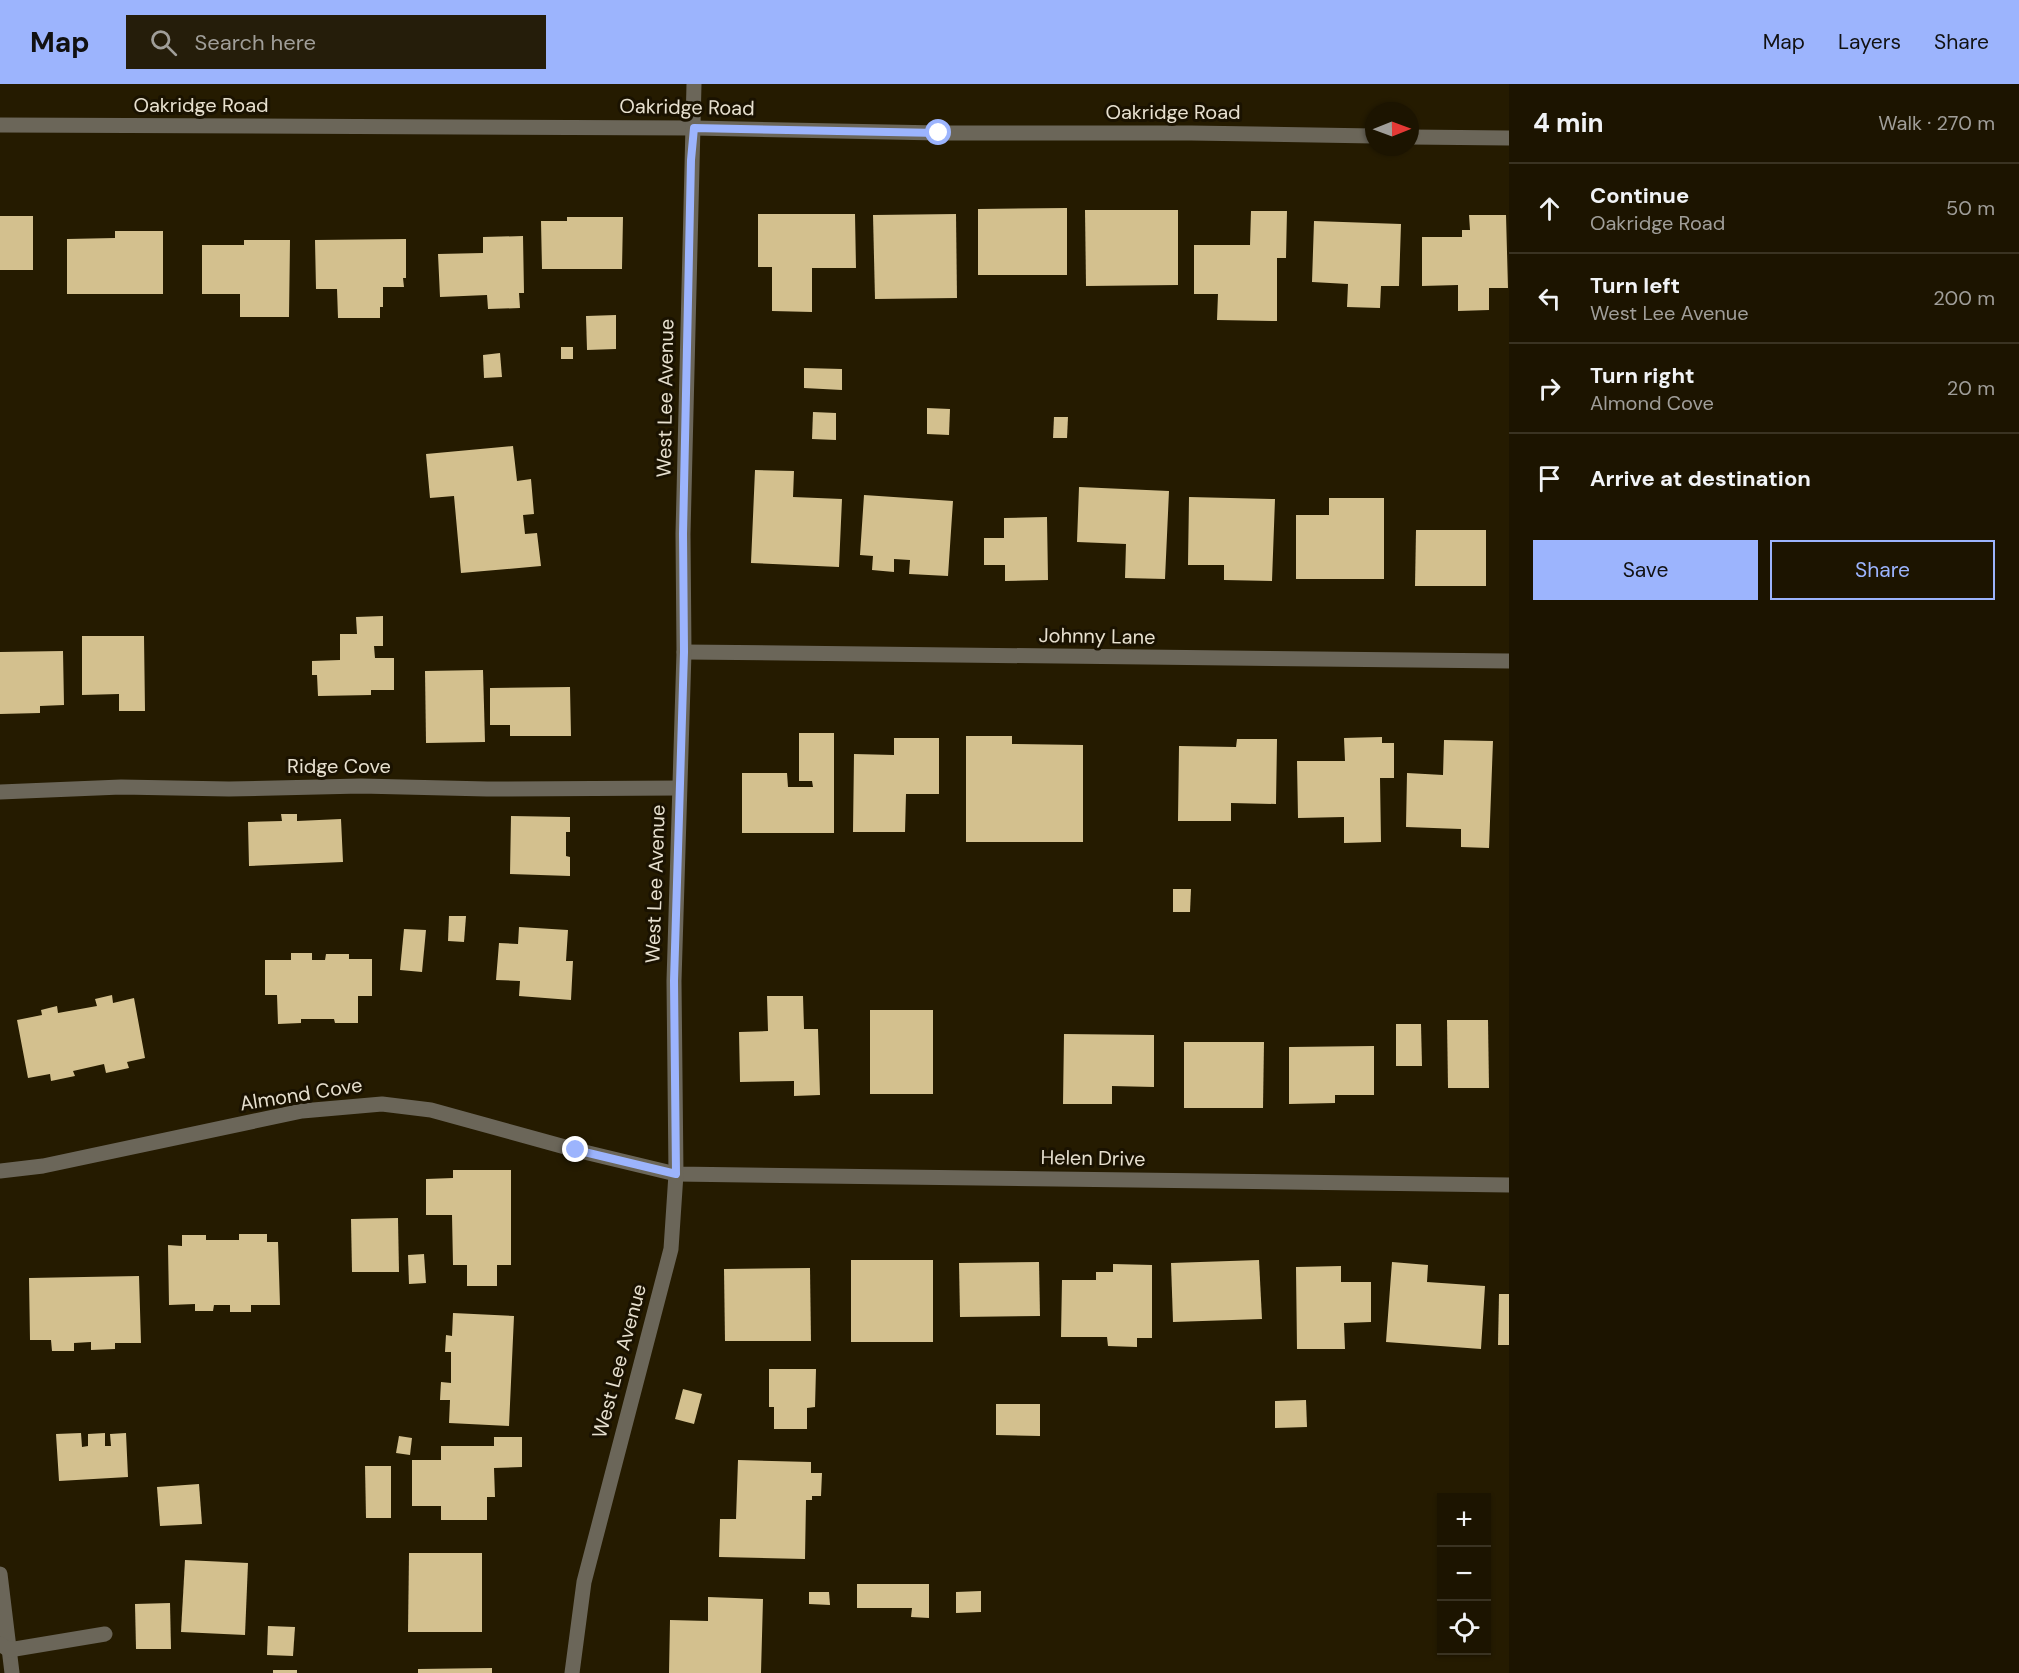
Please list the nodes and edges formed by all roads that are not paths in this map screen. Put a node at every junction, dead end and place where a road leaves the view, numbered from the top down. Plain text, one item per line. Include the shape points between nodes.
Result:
1 (694, 84) edge
2 (0, 125) edge
3 (694, 128) junction
4 (1365, 136) edge
5 (1419, 137) edge
6 (1509, 138) edge
7 (684, 652) junction
8 (1509, 661) edge
9 (679, 788) junction
10 (0, 792) edge
11 (0, 1170) edge
12 (676, 1174) junction
13 (1509, 1185) edge
14 (0, 1574) edge
15 (105, 1634) dead end
16 (5, 1647) edge
17 (12, 1673) edge
18 (572, 1673) edge

1 - 3 street, West Lee Avenue
2 - 3 street, Oakridge Road
3 - 4 street, Oakridge Road
3 - 7 street, West Lee Avenue via 683,534
5 - 6 street
7 - 8 street, Johnny Lane
7 - 9 street, West Lee Avenue
9 - 10 street, Ridge Cove via 121,787
9 - 12 street, West Lee Avenue via 674,981
11 - 12 street, Almond Cove via 43,1166 302,1111 382,1104 431,1110
12 - 13 street, Helen Drive
12 - 18 street, West Lee Avenue via 671,1249 584,1582
14 - 16 street
15 - 16 street
16 - 17 street

